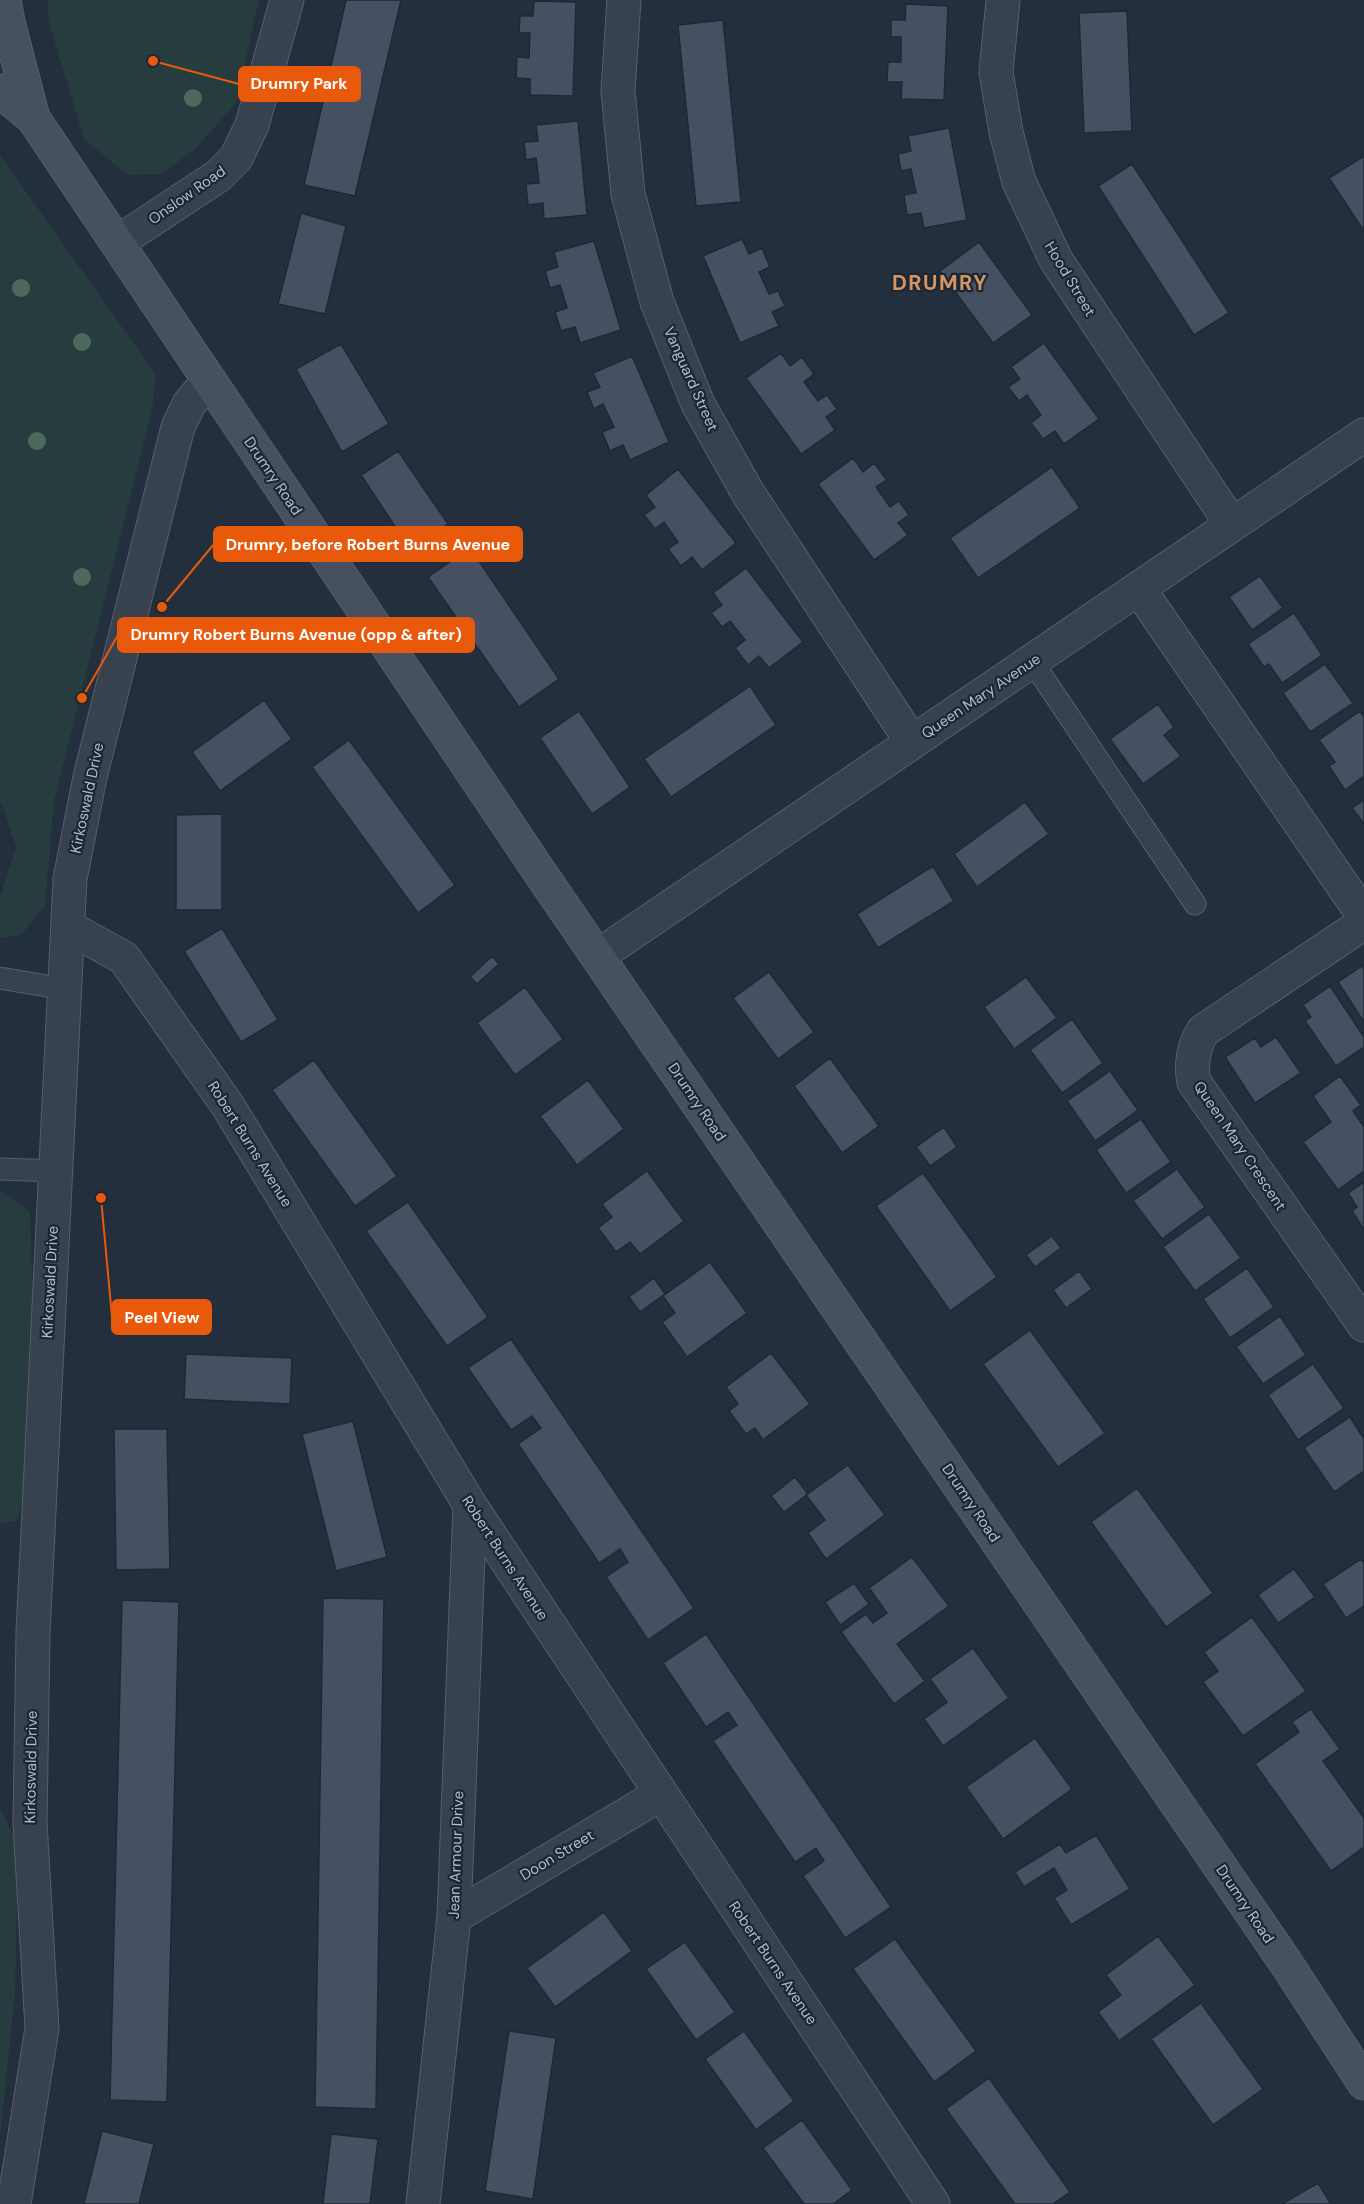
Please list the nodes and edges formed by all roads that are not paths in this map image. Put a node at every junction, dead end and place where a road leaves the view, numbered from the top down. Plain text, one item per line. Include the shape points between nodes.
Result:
1 (4, 0) edge
2 (287, 0) edge
3 (624, 0) edge
4 (1003, 0) edge
5 (0, 91) edge
6 (33, 118) junction
7 (118, 242) junction
8 (209, 380) junction
9 (1364, 435) edge
10 (1232, 525) junction
11 (1139, 590) junction
12 (1032, 661) junction
13 (912, 742) junction
14 (1195, 904) dead end
15 (1364, 916) edge
16 (1364, 923) edge
17 (68, 927) junction
18 (598, 956) junction
19 (0, 978) edge
20 (65, 989) junction
21 (0, 1169) edge
22 (56, 1171) junction
23 (1364, 1325) edge
24 (470, 1505) junction
25 (661, 1794) junction
26 (454, 1917) junction
27 (1364, 2083) edge
28 (14, 2204) edge
29 (423, 2204) edge
30 (933, 2204) edge

1 - 6 main road, Drumry Road
2 - 7 street, Onslow Road via 252,125 236,158 218,176
3 - 13 street, Vanguard Street via 618,91 628,194 657,302 699,404 748,493
4 - 10 street, Hood Street via 996,72 1019,182 1056,260
5 - 6 main road, Drumry Road
6 - 7 main road, Drumry Road
7 - 8 main road, Drumry Road
8 - 17 street, Kirkoswald Drive via 189,404 178,427 90,777 70,879
8 - 18 main road, Drumry Road
9 - 10 street, Queen Mary Avenue
10 - 11 street, Queen Mary Avenue
11 - 12 street, Queen Mary Avenue
11 - 15 street
12 - 13 street, Queen Mary Avenue
12 - 14 lane
13 - 18 street, Queen Mary Avenue
16 - 23 street, Queen Mary Crescent via 1203,1031 1197,1040 1191,1071 1194,1082
17 - 20 street, Kirkoswald Drive
17 - 24 street, Robert Burns Avenue via 124,958 222,1096
18 - 27 main road, Drumry Road
19 - 20 lane
20 - 22 street, Kirkoswald Drive
21 - 22 lane
22 - 28 street, Kirkoswald Drive via 33,1633 30,1823 42,2028
24 - 25 street, Robert Burns Avenue
24 - 26 street, Jean Armour Drive
25 - 26 street, Doon Street
25 - 30 street, Robert Burns Avenue
26 - 29 street, Jean Armour Drive

